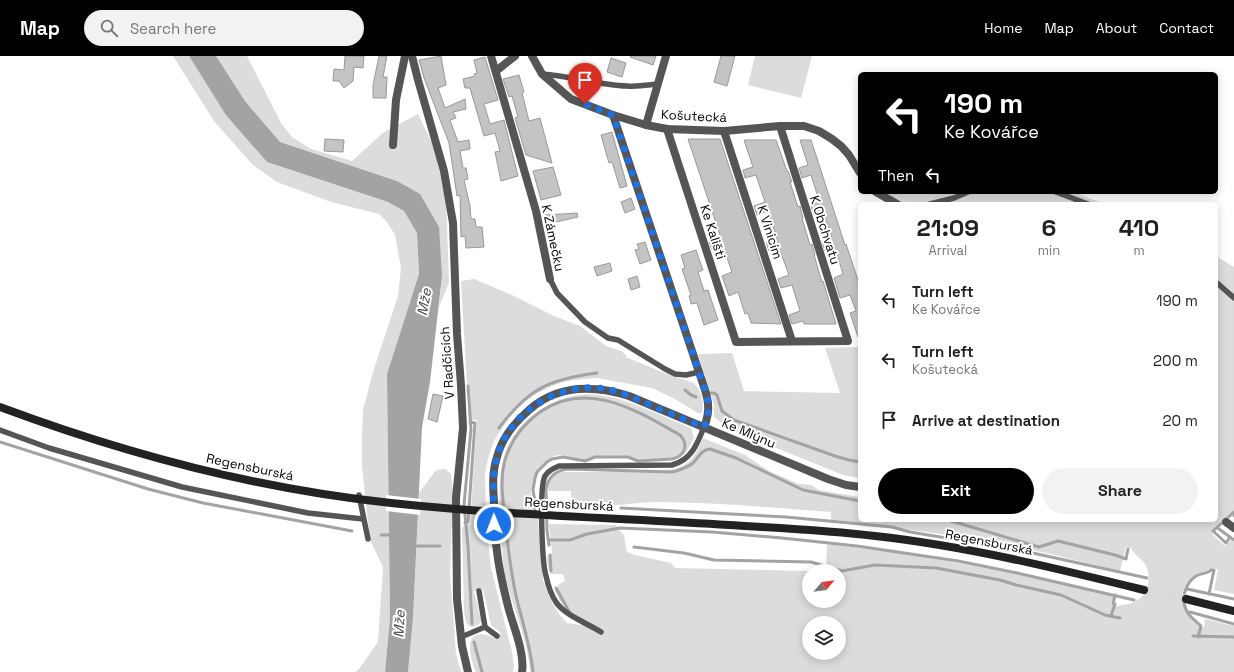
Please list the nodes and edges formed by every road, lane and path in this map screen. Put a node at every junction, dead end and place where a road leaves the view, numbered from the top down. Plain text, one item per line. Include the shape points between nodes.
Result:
1 (404, 56) edge
2 (412, 56) edge
3 (492, 56) edge
4 (515, 56) edge
5 (532, 56) edge
6 (666, 56) edge
7 (496, 71) junction
8 (542, 74) junction
9 (658, 84) junction
10 (613, 115) junction
11 (646, 125) junction
12 (780, 126) junction
13 (667, 129) junction
14 (724, 131) junction
15 (393, 145) dead end
16 (858, 170) edge
17 (880, 194) edge
18 (963, 194) edge
19 (1061, 194) edge
20 (894, 202) edge
21 (938, 202) edge
22 (1083, 202) edge
23 (550, 279) joint
24 (1218, 284) edge
25 (1234, 298) edge
26 (792, 341) junction
27 (699, 372) junction
28 (0, 407) edge
29 (704, 427) junction
30 (0, 430) edge
31 (858, 487) edge
32 (359, 495) dead end
33 (363, 519) junction
34 (1226, 522) tunnel mouth
35 (1234, 528) edge
36 (368, 539) dead end
37 (1144, 590) tunnel mouth
38 (479, 591) dead end
39 (1186, 599) tunnel mouth
40 (1234, 611) edge
41 (485, 627) junction
42 (602, 632) dead end
43 (497, 636) dead end
44 (461, 637) junction
45 (468, 672) edge
46 (522, 672) edge

1 - 15 street via 396,100
2 - 44 street, V Radčicích via 444,171 453,223 463,428 456,498 457,599
3 - 7 street, K Zámečku
4 - 7 street
5 - 8 street, Košutecká
6 - 9 street
7 - 23 street, K Zámečku via 536,211
8 - 9 lane via 629,87
8 - 10 street, Košutecká via 571,99
9 - 11 street
10 - 11 street, Košutecká
10 - 27 street
11 - 13 street, Košutecká
12 - 14 street, Košutecká
12 - 16 street, Košutecká via 804,126 819,131 849,155
12 - 26 street, K Obchvatu via 848,341
13 - 14 street, Košutecká
13 - 26 street, Ke Kališti via 736,342
14 - 26 street, K Vinicím
17 - 20 street
18 - 21 lane
19 - 22 lane
23 - 27 lane, K Zámečku via 558,293 580,316 608,338 618,340 676,374
24 - 25 lane
27 - 29 street via 709,408
28 - 37 main road, Regensburská via 116,447 268,484 391,503 485,512 794,529 874,536 952,546
29 - 31 street, Ke Mlýnu via 828,479
29 - 42 lane via 688,458 678,464 559,466 545,476 542,489 544,560 550,589 556,603 565,611
29 - 46 street, Ke Mlýnu via 629,396 610,390 587,388 559,392 546,398 534,405 512,427 497,456 494,469 494,524 500,570 522,656
30 - 33 lane via 49,448 182,487 308,514
32 - 33 lane
33 - 36 lane
34 - 35 street
38 - 41 lane
39 - 40 main road
41 - 43 lane
41 - 44 lane
44 - 45 street, V Radčicích

